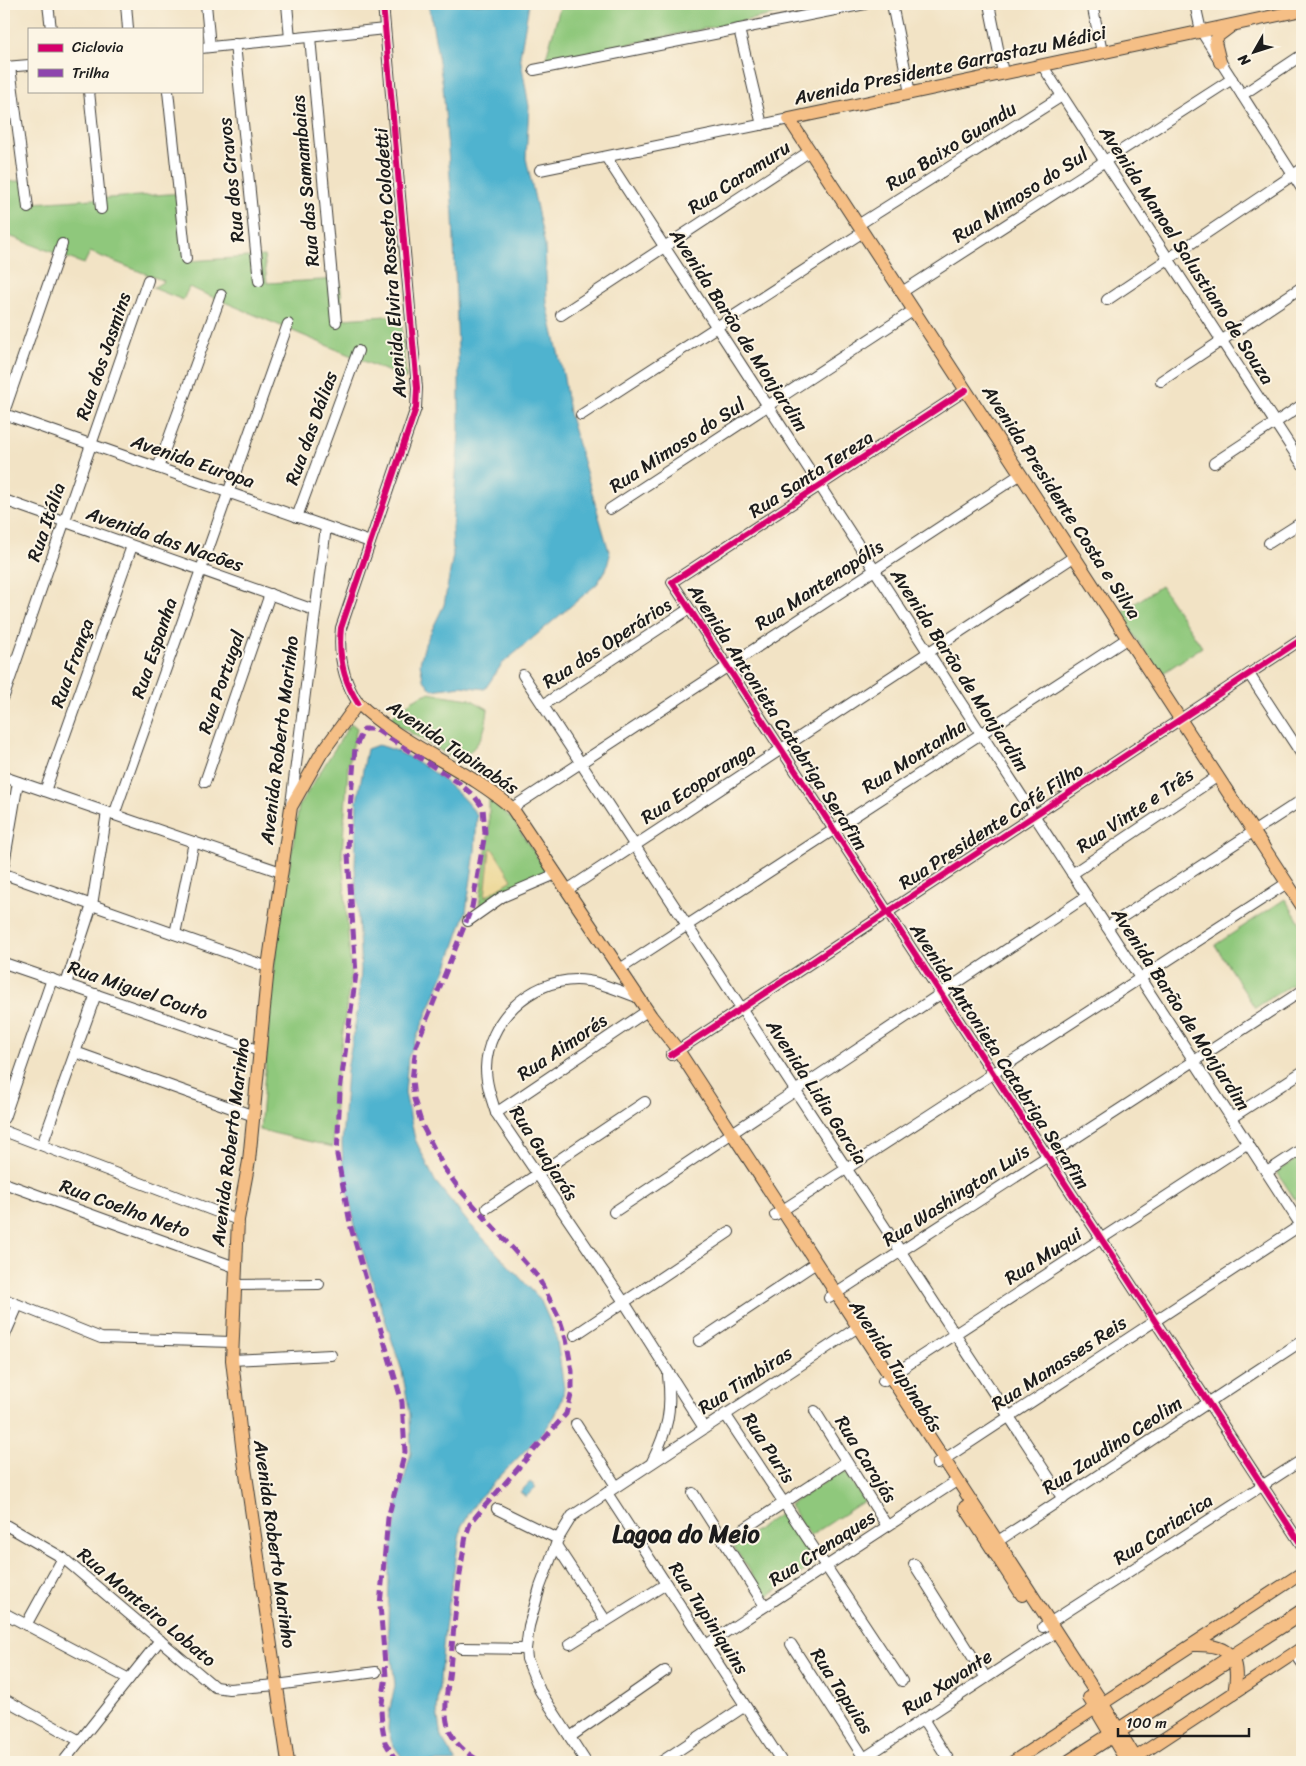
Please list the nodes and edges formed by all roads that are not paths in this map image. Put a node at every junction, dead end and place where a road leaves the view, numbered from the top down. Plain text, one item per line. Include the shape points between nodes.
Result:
1 (48, 4) edge
2 (126, 4) edge
3 (206, 4) edge
4 (287, 4) edge
5 (383, 4) edge
6 (865, 4) edge
7 (892, 4) edge
8 (989, 4) edge
9 (1092, 4) edge
10 (1195, 4) edge
11 (1297, 8) edge
12 (1236, 24) junction
13 (51, 28) edge
14 (128, 28) edge
15 (385, 29) junction
16 (739, 29) junction
17 (1200, 31) junction
18 (310, 37) junction
19 (290, 39) junction
20 (235, 44) junction
21 (206, 47) edge
22 (1102, 52) junction
23 (1302, 55) edge
24 (1220, 62) junction
25 (28, 65) edge
26 (1042, 65) junction
27 (7, 67) edge
28 (534, 70) dead end
29 (1003, 73) junction
30 (1232, 79) junction
31 (90, 92) edge
32 (168, 92) edge
33 (910, 93) junction
34 (1242, 95) junction
35 (1062, 96) junction
36 (789, 119) junction
37 (762, 125) junction
38 (810, 151) junction
39 (606, 157) junction
40 (1105, 161) junction
41 (540, 170) dead end
42 (1298, 172) edge
43 (1302, 189) edge
44 (28, 208) dead end
45 (101, 209) dead end
46 (861, 229) junction
47 (62, 244) dead end
48 (664, 247) junction
49 (1168, 258) junction
50 (186, 259) dead end
51 (148, 280) dead end
52 (259, 281) dead end
53 (1302, 287) edge
54 (902, 292) junction
55 (221, 295) dead end
56 (1107, 300) dead end
57 (914, 310) junction
58 (561, 315) dead end
59 (336, 322) dead end
60 (288, 324) dead end
61 (716, 328) junction
62 (1222, 340) junction
63 (358, 351) dead end
64 (1161, 381) dead end
65 (966, 390) junction
66 (1302, 405) edge
67 (768, 406) junction
68 (4, 413) edge
69 (581, 416) dead end
70 (1276, 423) junction
71 (91, 444) junction
72 (1214, 463) dead end
73 (1302, 464) edge
74 (158, 468) junction
75 (1021, 474) junction
76 (820, 486) junction
77 (228, 492) junction
78 (4, 500) edge
79 (610, 510) dead end
80 (297, 517) junction
81 (64, 522) junction
82 (1302, 522) edge
83 (326, 527) junction
84 (370, 542) junction
85 (1269, 544) dead end
86 (132, 546) junction
87 (1075, 556) junction
88 (201, 570) junction
89 (874, 570) junction
90 (672, 582) joint
91 (270, 594) junction
92 (689, 609) junction
93 (314, 610) junction
94 (1128, 638) junction
95 (1302, 639) edge
96 (928, 653) junction
97 (727, 666) junction
98 (1249, 674) junction
99 (523, 675) dead end
100 (4, 696) edge
101 (358, 703) junction
102 (543, 705) junction
103 (1180, 719) junction
104 (981, 734) junction
105 (781, 749) junction
106 (1302, 755) edge
107 (580, 762) junction
108 (1218, 776) junction
109 (4, 777) edge
110 (18, 782) junction
111 (205, 782) dead end
112 (45, 791) junction
113 (1302, 800) edge
114 (291, 807) junction
115 (512, 808) junction
116 (111, 814) junction
117 (1034, 816) junction
118 (834, 830) junction
119 (1254, 832) junction
120 (194, 842) junction
121 (635, 845) junction
122 (4, 864) edge
123 (281, 872) junction
124 (4, 874) edge
125 (556, 874) junction
126 (1072, 874) junction
127 (1287, 883) junction
128 (567, 890) junction
129 (1087, 896) junction
130 (92, 905) junction
131 (1302, 906) edge
132 (888, 912) junction
133 (468, 921) dead end
134 (687, 925) junction
135 (1107, 927) junction
136 (175, 934) junction
137 (4, 963) edge
138 (268, 967) junction
139 (620, 969) junction
140 (1140, 978) junction
141 (52, 979) junction
142 (66, 984) junction
143 (1302, 991) edge
144 (941, 993) junction
145 (96, 994) junction
146 (639, 998) junction
147 (742, 1008) junction
148 (649, 1014) junction
149 (260, 1051) junction
150 (75, 1052) junction
151 (674, 1052) junction
152 (1194, 1061) junction
153 (1302, 1072) edge
154 (993, 1073) junction
155 (795, 1090) junction
156 (645, 1102) dead end
157 (496, 1113) junction
158 (254, 1116) junction
159 (4, 1118) edge
160 (1231, 1118) junction
161 (4, 1131) edge
162 (728, 1136) junction
163 (1248, 1143) junction
164 (42, 1145) junction
165 (1302, 1150) edge
166 (1048, 1156) junction
167 (846, 1168) junction
168 (1266, 1172) junction
169 (537, 1174) junction
170 (4, 1183) edge
171 (487, 1208) dead end
172 (614, 1212) dead end
173 (778, 1213) junction
174 (238, 1220) junction
175 (1302, 1226) edge
176 (729, 1232) dead end
177 (1102, 1239) junction
178 (901, 1252) junction
179 (813, 1265) junction
180 (235, 1267) junction
181 (234, 1284) junction
182 (319, 1284) dead end
183 (833, 1296) junction
184 (4, 1300) edge
185 (624, 1302) junction
186 (18, 1305) junction
187 (1155, 1321) junction
188 (854, 1329) junction
189 (955, 1334) junction
190 (574, 1335) dead end
191 (4, 1338) edge
192 (698, 1341) dead end
193 (1302, 1341) edge
194 (232, 1342) junction
195 (331, 1355) dead end
196 (232, 1360) junction
197 (668, 1371) junction
198 (887, 1379) junction
199 (1208, 1402) junction
200 (815, 1411) dead end
201 (725, 1414) junction
202 (1009, 1417) junction
203 (576, 1424) dead end
204 (704, 1428) junction
205 (1302, 1460) edge
206 (651, 1462) junction
207 (846, 1462) junction
208 (941, 1462) junction
209 (954, 1482) junction
210 (616, 1486) junction
211 (1263, 1486) junction
212 (606, 1493) junction
213 (693, 1493) dead end
214 (1063, 1499) junction
215 (783, 1502) junction
216 (497, 1509) dead end
217 (4, 1524) edge
218 (887, 1526) junction
219 (557, 1542) junction
220 (724, 1542) junction
221 (994, 1544) junction
222 (1302, 1546) edge
223 (63, 1558) junction
224 (914, 1564) dead end
225 (826, 1567) junction
226 (1302, 1573) edge
227 (666, 1584) junction
228 (766, 1606) junction
229 (1302, 1612) edge
230 (4, 1613) edge
231 (606, 1622) junction
232 (26, 1625) junction
233 (1050, 1630) junction
234 (160, 1640) junction
235 (570, 1644) dead end
236 (790, 1644) dead end
237 (706, 1645) junction
238 (1192, 1646) junction
239 (461, 1648) dead end
240 (526, 1649) junction
241 (1300, 1655) edge
242 (1233, 1657) junction
243 (665, 1671) dead end
244 (376, 1672) dead end
245 (986, 1678) junction
246 (129, 1679) junction
247 (902, 1680) dead end
248 (276, 1685) junction
249 (1234, 1694) junction
250 (4, 1699) edge
251 (745, 1706) junction
252 (1100, 1706) junction
253 (923, 1719) junction
254 (1115, 1733) junction
255 (570, 1737) junction
256 (80, 1741) junction
257 (861, 1760) edge
258 (1132, 1761) edge
259 (63, 1762) edge
260 (288, 1762) edge
261 (586, 1762) edge
262 (661, 1762) edge
263 (782, 1762) edge
264 (950, 1762) edge
265 (1013, 1762) edge
266 (1070, 1762) edge

1 - 13 street
2 - 14 street
3 - 21 street
4 - 19 street
5 - 15 street, Avenida Elvira Rosseto Colodetti
6 - 16 street
7 - 33 street
8 - 29 street
9 - 22 street
10 - 17 street
11 - 12 main road, Avenida Presidente Garrastazu Médici
12 - 17 main road, Avenida Presidente Garrastazu Médici
12 - 24 main road via 1224,30 1215,42
15 - 18 street
15 - 84 street, Avenida Elvira Rosseto Colodetti via 418,388 416,408
16 - 28 street
16 - 37 street
17 - 22 main road, Avenida Presidente Garrastazu Médici
17 - 24 street
18 - 19 street
18 - 59 street, Rua das Samambaias
19 - 20 street
20 - 21 street
20 - 52 street, Rua dos Cravos
22 - 26 main road, Avenida Presidente Garrastazu Médici
23 - 34 street
24 - 30 street
25 - 27 street
26 - 29 main road, Avenida Presidente Garrastazu Médici
26 - 35 street, Avenida Manoel Salustiano de Souza
27 - 44 street
29 - 33 main road, Avenida Presidente Garrastazu Médici
30 - 34 street
30 - 40 street, Rua Mimoso do Sul
31 - 45 street
32 - 50 street
33 - 36 main road, Avenida Presidente Garrastazu Médici
34 - 42 street
35 - 40 street, Avenida Manoel Salustiano de Souza
35 - 46 street, Rua Baixo Guandu
36 - 37 street, Avenida Presidente Garrastazu Médici
36 - 38 main road, Avenida Presidente Costa e Silva
37 - 39 street, Avenida Presidente Garrastazu Médici
38 - 46 main road, Avenida Presidente Costa e Silva
38 - 48 street, Rua Caramuru
39 - 41 street, Avenida Presidente Garrastazu Médici
39 - 48 street, Avenida Barão de Monjardim
40 - 49 street, Avenida Manoel Salustiano de Souza
40 - 54 street, Rua Mimoso do Sul
42 - 43 street
42 - 49 street
46 - 54 main road, Avenida Presidente Costa e Silva
46 - 61 street, Rua Baixo Guandu
47 - 68 street
48 - 58 street, Rua Caramuru
48 - 61 street, Avenida Barão de Monjardim
49 - 56 street
49 - 62 street, Avenida Manoel Salustiano de Souza
51 - 71 street, Rua dos Jasmins
53 - 62 street
54 - 57 main road, Avenida Presidente Costa e Silva
55 - 74 street
57 - 65 main road, Avenida Presidente Costa e Silva
57 - 67 street, Rua Mimoso do Sul
60 - 77 street, Rua Espanha
61 - 67 street, Avenida Barão de Monjardim
61 - 69 street, Rua Baixo Guandu
62 - 64 street
62 - 70 street, Avenida Manoel Salustiano de Souza
63 - 80 street, Rua das Dálias
65 - 75 main road, Avenida Presidente Costa e Silva
65 - 76 street, Rua Santa Tereza
66 - 70 street
67 - 76 street, Avenida Barão de Monjardim
67 - 79 street, Rua Mimoso do Sul
68 - 71 street, Avenida Europa
70 - 72 street
70 - 73 street, Avenida Manoel Salustiano de Souza
71 - 74 street, Avenida Europa
71 - 81 street, Rua Itália
74 - 77 street, Avenida Europa
75 - 87 main road, Avenida Presidente Costa e Silva
75 - 89 street, Rua Mantenopólis
76 - 89 street, Avenida Barão de Monjardim
76 - 90 street, Rua Santa Tereza
77 - 80 street, Avenida Europa
77 - 88 street, Rua Espanha
78 - 81 street, Avenida das Nacões
80 - 83 street, Avenida Europa
81 - 86 street, Avenida das Nacões
81 - 100 street, Rua Itália
82 - 85 street
83 - 84 street, Avenida Europa
83 - 93 street, Avenida Roberto Marinho
84 - 101 street, Avenida Tupinabás via 339,642 342,668
86 - 88 street, Avenida das Nacões
86 - 112 street, Rua França
87 - 94 main road, Avenida Presidente Costa e Silva
87 - 96 street, Rua Ecoporanga
88 - 91 street, Avenida das Nacões
88 - 116 street, Rua Espanha
89 - 96 street, Avenida Barão de Monjardim
89 - 97 street, Rua Mantenopólis
90 - 92 street, Avenida Antonieta Catabriga Serafim
91 - 93 street, Avenida das Nacões
91 - 111 street, Rua Portugal
92 - 97 street, Avenida Antonieta Catabriga Serafim
92 - 102 street, Rua dos Operários
93 - 114 street, Avenida Roberto Marinho
94 - 103 main road, Avenida Presidente Costa e Silva
94 - 104 street, Rua Montanha
95 - 98 street, Rua Presidente Café Filho
96 - 104 street, Avenida Barão de Monjardim
96 - 105 street, Rua Ecoporanga
97 - 105 street, Avenida Antonieta Catabriga Serafim
97 - 107 street, Rua Mantenopólis
98 - 103 street, Rua Presidente Café Filho
98 - 106 street
99 - 102 street, Avenida Lidia Garcia
101 - 114 main road via 322,754
101 - 115 main road, Avenida Tupinabás via 382,723 486,787
102 - 107 street, Avenida Lidia Garcia
103 - 108 main road, Avenida Presidente Costa e Silva
103 - 117 street, Rua Presidente Café Filho
104 - 117 street, Avenida Barão de Monjardim
104 - 118 street, Rua Montanha
105 - 118 street, Avenida Antonieta Catabriga Serafim
105 - 121 street, Rua Ecoporanga
107 - 115 street, Rua Mantenopólis
107 - 121 street, Avenida Lidia Garcia
108 - 119 main road, Avenida Presidente Costa e Silva
108 - 126 street, Rua Vinte e Três
109 - 110 street
110 - 112 street
110 - 122 street
112 - 116 street
113 - 119 street
114 - 123 main road, Avenida Roberto Marinho
115 - 125 main road, Avenida Tupinabás
116 - 120 street
116 - 130 street, Rua Espanha
117 - 126 street, Avenida Barão de Monjardim
117 - 132 street, Rua Presidente Café Filho
118 - 132 street, Avenida Antonieta Catabriga Serafim
118 - 134 street, Rua Montanha
119 - 127 main road, Avenida Presidente Costa e Silva
119 - 135 street
120 - 123 street
120 - 136 street
121 - 128 street, Rua Ecoporanga
121 - 134 street, Avenida Lidia Garcia
123 - 138 main road, Avenida Roberto Marinho
124 - 130 street
125 - 128 main road, Avenida Tupinabás
125 - 133 street via 502,897
126 - 129 street, Avenida Barão de Monjardim
127 - 131 main road, Avenida Presidente Costa e Silva
127 - 140 street
128 - 139 main road, Avenida Tupinabás
129 - 135 street, Avenida Barão de Monjardim
129 - 144 street
130 - 136 street
130 - 142 street, Rua Espanha
132 - 144 street, Avenida Antonieta Catabriga Serafim
132 - 147 street, Rua Presidente Café Filho
134 - 139 street, Rua Montanha
134 - 147 street, Avenida Lidia Garcia
135 - 140 street, Avenida Barão de Monjardim
136 - 138 street
137 - 141 street, Rua Miguel Couto
138 - 149 main road, Avenida Roberto Marinho
139 - 146 main road, Avenida Tupinabás
140 - 152 street, Avenida Barão de Monjardim
140 - 154 street
141 - 142 street, Rua Miguel Couto
141 - 159 street
142 - 145 street, Rua Miguel Couto
143 - 152 street, Rua Washington Luis
144 - 154 street, Avenida Antonieta Catabriga Serafim
144 - 155 street
145 - 149 street, Rua Miguel Couto
145 - 150 street
146 - 148 main road, Avenida Tupinabás
146 - 157 street, Rua Guajarás via 602,984 578,980 540,988 517,1005 498,1024 490,1045 486,1068
147 - 151 street, Rua Presidente Café Filho
147 - 155 street, Avenida Lidia Garcia
148 - 151 main road, Avenida Tupinabás
148 - 157 street, Rua Aimorés
149 - 158 main road, Avenida Roberto Marinho
150 - 158 street
150 - 164 street
151 - 162 main road, Avenida Tupinabás
152 - 160 street, Avenida Barão de Monjardim
152 - 166 street, Rua Washington Luis
153 - 160 street
154 - 166 street, Avenida Antonieta Catabriga Serafim
154 - 167 street
155 - 162 street
155 - 167 street, Avenida Lidia Garcia
156 - 169 street
157 - 169 street, Rua Guajarás
158 - 174 main road, Avenida Roberto Marinho
160 - 163 street, Avenida Barão de Monjardim
161 - 164 street
162 - 172 street
162 - 173 main road, Avenida Tupinabás
163 - 168 street, Avenida Barão de Monjardim
163 - 177 street, Rua Muqui
164 - 174 street
165 - 168 street
166 - 177 street, Avenida Antonieta Catabriga Serafim
166 - 178 street, Rua Washington Luis
167 - 173 street
167 - 178 street, Avenida Lidia Garcia
168 - 175 street, Avenida Barão de Monjardim
169 - 171 street
169 - 185 street, Rua Guajarás
170 - 180 street, Rua Coelho Neto
173 - 179 main road, Avenida Tupinabás
174 - 180 main road, Avenida Roberto Marinho
175 - 187 street, Rua Manasses Reis
176 - 185 street
177 - 187 street, Avenida Antonieta Catabriga Serafim
177 - 189 street, Rua Muqui
178 - 183 street, Rua Washington Luis
178 - 189 street, Avenida Lidia Garcia
179 - 183 main road, Avenida Tupinabás
179 - 192 street
180 - 181 main road, Avenida Roberto Marinho
181 - 182 street
181 - 194 main road, Avenida Roberto Marinho
183 - 188 main road, Avenida Tupinabás
184 - 186 street
185 - 190 street
185 - 197 street, Rua Guajarás
186 - 191 street
186 - 194 street via 101,1338
187 - 199 street, Avenida Antonieta Catabriga Serafim
187 - 202 street, Rua Manasses Reis
188 - 198 main road, Avenida Tupinabás
188 - 201 street, Rua Timbiras
189 - 198 street, Rua Muqui
189 - 202 street, Avenida Lidia Garcia
193 - 199 street, Rua Zaudino Ceolim
194 - 196 main road, Avenida Roberto Marinho
195 - 196 street
196 - 248 main road, Avenida Roberto Marinho
197 - 204 street, Rua Guajarás
197 - 206 street, Rua Guajarás via 670,1416
198 - 208 main road, Avenida Tupinabás
199 - 211 street, Avenida Antonieta Catabriga Serafim
199 - 214 street, Rua Zaudino Ceolim
200 - 207 street, Rua Carajás
201 - 204 street, Rua Timbiras
201 - 215 street, Rua Puris
202 - 208 street, Rua Manasses Reis
202 - 214 street, Avenida Lidia Garcia
203 - 210 street
204 - 206 street, Rua Timbiras
205 - 211 street, Rua Cariacica
206 - 210 street, Rua Guajarás
207 - 215 street
207 - 218 street, Rua Carajás
208 - 209 main road, Avenida Tupinabás
209 - 218 street, Rua Crenaques
209 - 221 main road, Avenida Tupinabás
210 - 212 street, Rua Guajarás
211 - 222 street, Avenida Antonieta Catabriga Serafim
211 - 233 street, Rua Cariacica
212 - 219 street, Rua Guajarás via 572,1516
212 - 227 street, Rua Tupiniquins
213 - 220 street
214 - 221 street, Rua Zaudino Ceolim
215 - 220 street
215 - 225 street, Rua Puris
216 - 219 street
217 - 223 street, Rua Monteiro Lobato
218 - 225 street, Rua Crenaques
219 - 231 street
219 - 240 street, Rua Guajarás via 529,1626
220 - 228 street
221 - 233 main road, Avenida Tupinabás
223 - 232 street
223 - 234 street, Rua Monteiro Lobato
224 - 245 street
225 - 228 street, Rua Crenaques
225 - 247 street, Rua Puris
226 - 238 main road
227 - 231 street
227 - 237 street, Rua Tupiniquins
228 - 237 street, Rua Crenaques
229 - 242 highway
230 - 232 street
231 - 235 street
232 - 246 street
233 - 245 street, Rua Xavante
233 - 252 main road, Avenida Tupinabás
234 - 246 street
234 - 248 street, Rua Monteiro Lobato via 215,1687
236 - 257 street, Rua Tapuias
237 - 251 street, Rua Tupiniquins
238 - 242 main road via 1212,1644
238 - 252 main road
239 - 240 street
240 - 255 street, Rua Guajarás via 540,1691
241 - 249 main road
242 - 249 main road via 1237,1679
242 - 254 highway
243 - 255 street
244 - 248 street, Rua Monteiro Lobato
245 - 253 street, Rua Xavante
246 - 256 street
248 - 260 main road, Avenida Roberto Marinho
249 - 258 main road
250 - 256 street
251 - 262 street
251 - 263 street, Rua Tupiniquins
252 - 254 main road, Avenida Tupinabás
252 - 265 main road
253 - 257 street, Rua Xavante
253 - 264 street
254 - 258 main road, Avenida Tupinabás
254 - 266 highway
255 - 261 street, Rua Guajarás
256 - 259 street

